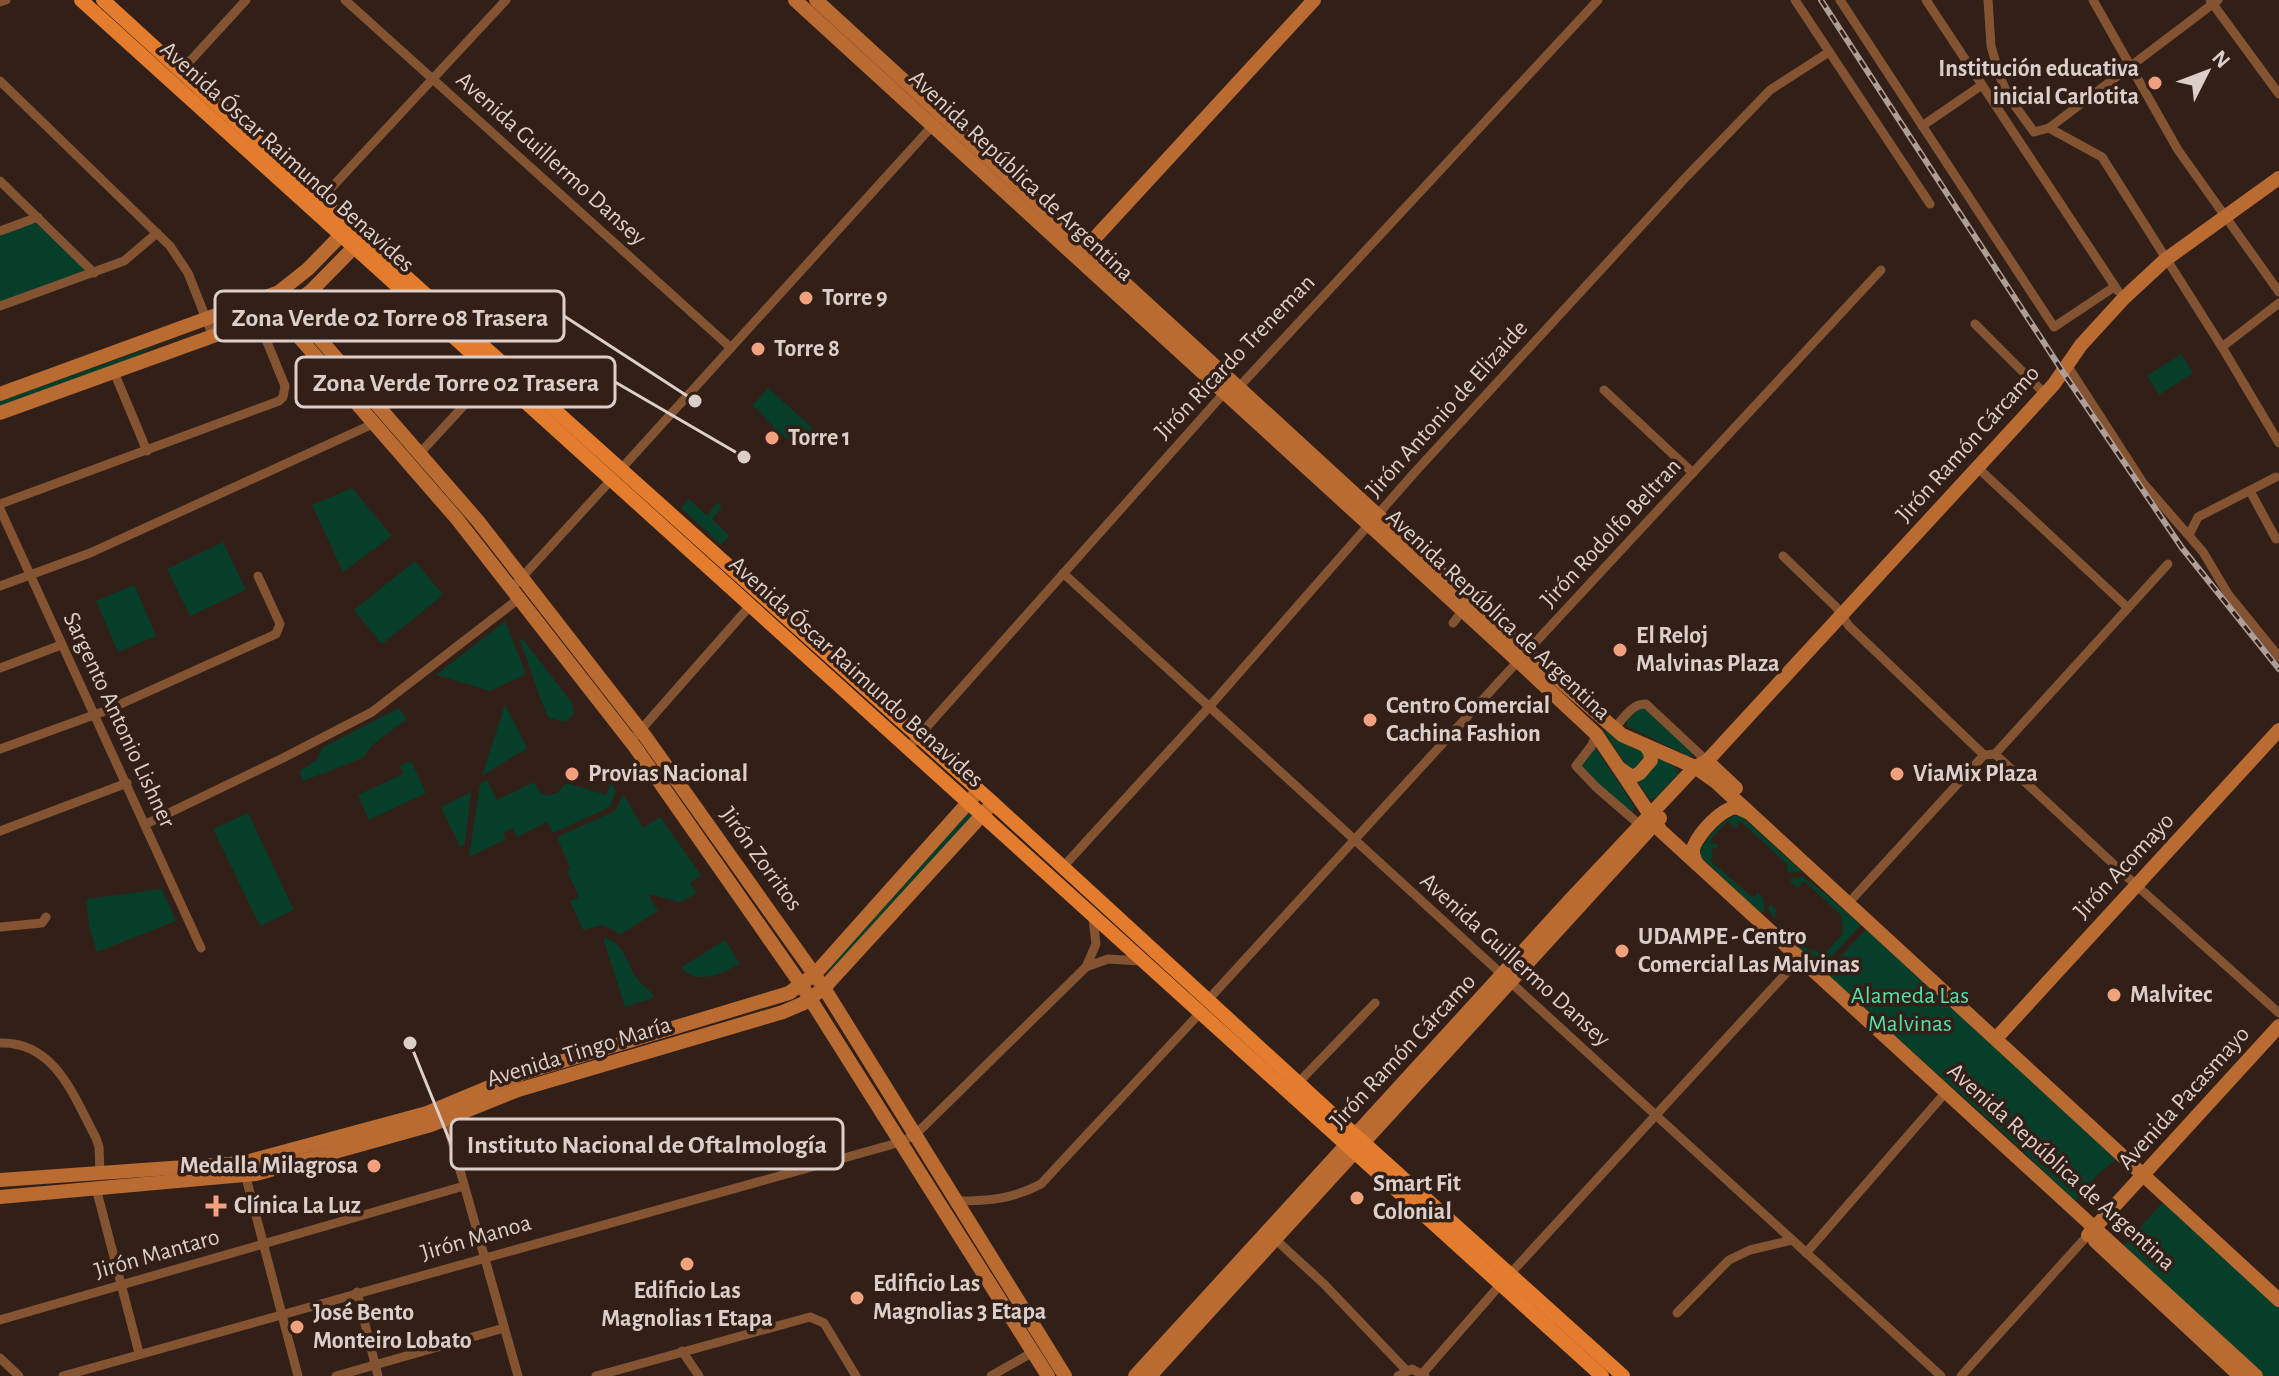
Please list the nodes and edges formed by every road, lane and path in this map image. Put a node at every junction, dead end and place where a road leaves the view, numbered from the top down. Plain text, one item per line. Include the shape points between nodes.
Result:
1 (6, 0) edge
2 (81, 0) edge
3 (103, 0) edge
4 (246, 0) edge
5 (345, 0) edge
6 (506, 0) edge
7 (795, 0) edge
8 (816, 0) edge
9 (1314, 0) edge
10 (1598, 0) edge
11 (1795, 0) edge
12 (1840, 0) edge
13 (1926, 0) edge
14 (1988, 0) edge
15 (2093, 0) edge
16 (2214, 1) edge
17 (0, 2) edge
18 (1829, 52) junction
19 (2131, 67) junction
20 (181, 71) junction
21 (434, 80) junction
22 (0, 82) edge
23 (1982, 85) junction
24 (2279, 94) edge
25 (938, 120) junction
26 (1922, 126) junction
27 (2049, 128) junction
28 (2279, 178) edge
29 (0, 181) edge
30 (321, 199) junction
31 (1930, 204) dead end
32 (38, 217) junction
33 (2224, 218) junction
34 (0, 231) edge
35 (345, 231) junction
36 (157, 233) junction
37 (358, 243) junction
38 (1081, 252) junction
39 (2165, 260) junction
40 (1881, 270) dead end
41 (94, 273) junction
42 (2279, 292) edge
43 (2119, 293) junction
44 (272, 295) junction
45 (2279, 303) edge
46 (0, 306) edge
47 (285, 310) junction
48 (206, 319) junction
49 (258, 320) junction
50 (1975, 324) dead end
51 (213, 336) junction
52 (2222, 347) junction
53 (731, 348) junction
54 (2067, 365) junction
55 (114, 372) junction
56 (494, 373) junction
57 (1232, 390) junction
58 (1604, 390) dead end
59 (0, 394) edge
60 (2045, 394) junction
61 (0, 413) edge
62 (375, 423) junction
63 (2279, 443) edge
64 (147, 451) junction
65 (420, 453) junction
66 (1978, 468) junction
67 (1693, 473) junction
68 (616, 474) junction
69 (2276, 477) dead end
70 (2250, 491) junction
71 (0, 507) edge
72 (1374, 520) junction
73 (2189, 535) junction
74 (2276, 539) dead end
75 (1783, 556) dead end
76 (2168, 564) dead end
77 (1063, 573) junction
78 (29, 576) junction
79 (258, 576) dead end
80 (0, 586) edge
81 (519, 587) junction
82 (749, 607) junction
83 (2127, 607) junction
84 (1463, 610) junction
85 (1842, 615) junction
86 (1453, 623) dead end
87 (61, 645) junction
88 (1523, 656) junction
89 (2279, 657) edge
90 (0, 668) edge
91 (1210, 706) junction
92 (94, 715) junction
93 (1614, 729) junction
94 (2279, 730) edge
95 (1596, 734) junction
96 (636, 736) junction
97 (913, 742) junction
98 (1645, 745) junction
99 (0, 749) edge
100 (1990, 755) junction
101 (1702, 767) junction
102 (1619, 768) junction
103 (127, 783) junction
104 (979, 790) junction
105 (969, 802) junction
106 (993, 803) junction
107 (1747, 812) junction
108 (982, 815) junction
109 (146, 824) junction
110 (1648, 824) junction
111 (0, 831) edge
112 (1354, 840) junction
113 (1697, 864) junction
114 (1063, 867) junction
115 (2136, 885) junction
116 (1854, 897) junction
117 (1091, 913) junction
118 (46, 917) dead end
119 (0, 927) edge
120 (201, 948) dead end
121 (1143, 961) junction
122 (1796, 961) junction
123 (1086, 967) junction
124 (815, 974) junction
125 (1507, 979) junction
126 (802, 986) junction
127 (824, 988) junction
128 (810, 999) junction
129 (1375, 1003) dead end
130 (1204, 1007) junction
131 (2279, 1013) edge
132 (2279, 1026) edge
133 (2001, 1033) junction
134 (0, 1043) edge
135 (1298, 1083) junction
136 (1943, 1095) junction
137 (444, 1114) junction
138 (1655, 1115) junction
139 (916, 1134) junction
140 (901, 1142) junction
141 (1354, 1144) junction
142 (244, 1170) junction
143 (2146, 1173) junction
144 (0, 1180) edge
145 (98, 1181) junction
146 (464, 1186) junction
147 (1, 1197) edge
148 (957, 1201) junction
149 (2091, 1232) junction
150 (1275, 1239) junction
151 (1792, 1240) junction
152 (261, 1245) junction
153 (1806, 1253) junction
154 (484, 1256) junction
155 (1505, 1279) junction
156 (121, 1285) junction
157 (2279, 1287) edge
158 (357, 1292) junction
159 (2279, 1300) edge
160 (1677, 1313) dead end
161 (281, 1314) junction
162 (0, 1320) edge
163 (504, 1328) junction
164 (682, 1351) junction
165 (1033, 1352) junction
166 (139, 1353) junction
167 (1162, 1354) junction
168 (0, 1358) edge
169 (377, 1371) edge
170 (2238, 1372) edge
171 (1402, 1373) edge
172 (1424, 1375) edge
173 (19, 1376) edge
174 (63, 1376) edge
175 (298, 1376) edge
176 (336, 1376) edge
177 (518, 1376) edge
178 (596, 1376) edge
179 (699, 1376) edge
180 (856, 1376) edge
181 (991, 1376) edge
182 (1048, 1376) edge
183 (1065, 1376) edge
184 (1135, 1376) edge
185 (1150, 1376) edge
186 (1602, 1376) edge
187 (1623, 1376) edge
188 (1941, 1376) edge
189 (1961, 1376) edge
190 (2256, 1376) edge

1 - 17 street
2 - 35 main road, Avenida Óscar Raimundo Benavides
3 - 20 main road, Avenida Óscar Raimundo Benavides
4 - 20 street
5 - 21 street, Avenida Guillermo Dansey
6 - 21 street
7 - 25 main road, Avenida República de Argentina
8 - 25 main road, Avenida República de Argentina
9 - 38 main road
10 - 57 street, Jirón Ricardo Treneman
11 - 18 street
12 - 26 street
13 - 23 street
14 - 27 street via 1991,46 2010,99 2034,132
15 - 19 street
16 - 19 street
16 - 24 street
18 - 31 street
18 - 72 street, Jirón Antonio de Elizaide via 1770,90 1560,312
19 - 27 street
19 - 33 street
20 - 30 main road, Avenida Óscar Raimundo Benavides
21 - 30 street
21 - 53 street, Avenida Guillermo Dansey
22 - 36 street
23 - 26 street
23 - 43 street
25 - 38 main road, Avenida República de Argentina
25 - 53 street
26 - 43 street via 2054,327
27 - 39 street via 2102,157
28 - 33 main road, Jirón Ramón Cárcamo
29 - 32 street
30 - 35 main road, Avenida Óscar Raimundo Benavides
32 - 34 street
32 - 41 street
33 - 39 main road, Jirón Ramón Cárcamo
33 - 42 street
35 - 37 main road, Avenida Óscar Raimundo Benavides
35 - 44 main road via 302,275
36 - 41 street via 124,261
36 - 48 street via 180,259
37 - 47 main road
37 - 56 main road, Avenida Óscar Raimundo Benavides
37 - 68 main road, Avenida Óscar Raimundo Benavides
38 - 57 main road, Avenida República de Argentina
39 - 43 main road, Jirón Ramón Cárcamo
39 - 52 street
40 - 67 street, Jirón Rodolfo Beltran
41 - 46 street
43 - 54 main road, Jirón Ramón Cárcamo
44 - 47 main road, Jirón Zorritos
44 - 48 main road
45 - 52 street
47 - 49 main road
47 - 62 main road, Jirón Zorritos
47 - 65 main road, Jirón Zorritos
48 - 51 street
48 - 59 main road
49 - 51 main road
49 - 64 street via 285,386 283,397
50 - 60 street
51 - 55 main road
52 - 63 street
53 - 68 street
54 - 60 main road, Jirón Ramón Cárcamo
54 - 73 street via 2143,483
55 - 61 main road
55 - 64 street
56 - 65 street
56 - 68 main road, Avenida Óscar Raimundo Benavides
57 - 72 main road, Avenida República de Argentina
57 - 77 street, Jirón Ricardo Treneman
58 - 67 street
60 - 66 main road, Jirón Ramón Cárcamo
62 - 78 street via 126,538
62 - 81 main road, Jirón Zorritos
64 - 71 street
65 - 81 main road, Jirón Zorritos
66 - 83 street
66 - 85 main road, Jirón Ramón Cárcamo
67 - 88 street, Jirón Rodolfo Beltran
68 - 81 street
68 - 82 main road, Avenida Óscar Raimundo Benavides
68 - 97 main road, Avenida Óscar Raimundo Benavides
69 - 70 street
70 - 73 street via 2198,517
70 - 74 street
71 - 78 street, Sargento Antonio Lishner
72 - 84 main road, Avenida República de Argentina
72 - 88 main road, Avenida República de Argentina
72 - 91 street, Jirón Antonio de Elizaide
73 - 89 street
75 - 85 street
76 - 83 street
77 - 91 street, Avenida Guillermo Dansey
77 - 97 street, Jirón Ricardo Treneman
78 - 80 street
78 - 87 street, Sargento Antonio Lishner
79 - 92 street via 280,624 276,634
81 - 96 main road, Jirón Zorritos
81 - 96 main road, Jirón Zorritos
81 - 109 street via 372,712
82 - 96 street
82 - 97 main road, Avenida Óscar Raimundo Benavides
83 - 100 street
84 - 86 street
84 - 88 main road, Avenida República de Argentina
85 - 100 street
85 - 101 main road, Jirón Ramón Cárcamo
87 - 90 street
87 - 92 street, Sargento Antonio Lishner
88 - 93 main road, Avenida República de Argentina
88 - 95 main road, Avenida República de Argentina
88 - 112 street, Jirón Rodolfo Beltran
91 - 112 street, Avenida Guillermo Dansey
91 - 114 street, Jirón Antonio de Elizaide
92 - 99 street
92 - 103 street, Sargento Antonio Lishner
93 - 98 main road, Avenida República de Argentina
93 - 101 street via 1634,707 1646,704
94 - 115 main road, Jirón Acomayo
95 - 102 main road, Avenida República de Argentina
95 - 110 street via 1577,762 1579,771
96 - 124 main road, Jirón Zorritos
96 - 126 main road, Jirón Zorritos
97 - 104 main road, Avenida Óscar Raimundo Benavides
97 - 105 main road, Avenida Óscar Raimundo Benavides
98 - 101 main road, Avenida República de Argentina
98 - 102 main road via 1651,760 1640,773 1632,777
100 - 115 street
100 - 116 street
101 - 107 main road, Avenida República de Argentina
101 - 110 main road, Jirón Ramón Cárcamo
101 - 116 main road, Avenida República de Argentina
102 - 110 main road, Avenida República de Argentina
103 - 109 street, Sargento Antonio Lishner
103 - 111 street
104 - 105 main road, Avenida Tingo María
104 - 106 main road, Avenida Óscar Raimundo Benavides
105 - 108 main road, Avenida Óscar Raimundo Benavides
105 - 124 main road, Avenida Tingo María
106 - 108 main road, Avenida Tingo María
106 - 114 main road, Avenida Óscar Raimundo Benavides
107 - 113 main road via 1730,808 1721,814 1695,844
107 - 143 main road, Avenida República de Argentina
108 - 117 main road, Avenida Óscar Raimundo Benavides
108 - 127 main road, Avenida Tingo María
109 - 120 street, Sargento Antonio Lishner
110 - 113 main road, Avenida República de Argentina
110 - 122 main road, Avenida República de Argentina
110 - 125 main road, Jirón Ramón Cárcamo
112 - 125 street, Avenida Guillermo Dansey
112 - 130 street, Jirón Rodolfo Beltran
113 - 122 main road, Avenida República de Argentina
114 - 130 main road, Avenida Óscar Raimundo Benavides
115 - 131 street
115 - 133 main road, Jirón Acomayo
116 - 133 main road, Avenida República de Argentina
117 - 121 main road, Avenida Óscar Raimundo Benavides
117 - 123 street via 1096,944
118 - 119 street via 42,923
121 - 123 street via 1119,957
121 - 130 main road, Avenida Óscar Raimundo Benavides
122 - 136 main road, Avenida República de Argentina
122 - 138 street
123 - 139 street, Jirón Manoa
124 - 126 main road, Avenida Tingo María
124 - 127 main road, Jirón Zorritos
125 - 138 street, Avenida Guillermo Dansey
125 - 141 main road, Jirón Ramón Cárcamo
126 - 128 main road, Jirón Zorritos
126 - 137 main road, Avenida Tingo María via 772,1000 523,1073
127 - 128 main road, Avenida Tingo María
127 - 139 main road, Jirón Zorritos
128 - 137 main road, Avenida Tingo María via 769,1017
128 - 140 main road, Jirón Zorritos
129 - 135 street
130 - 135 main road, Avenida Óscar Raimundo Benavides
130 - 141 main road, Avenida Óscar Raimundo Benavides
130 - 148 street, Jirón Rodolfo Beltran via 1041,1184 999,1200
132 - 143 main road, Avenida Pacasmayo
133 - 143 main road, Avenida República de Argentina
134 - 145 street via 37,1051 59,1070 96,1138
135 - 141 main road, Avenida Óscar Raimundo Benavides
136 - 149 main road, Avenida República de Argentina
136 - 153 street
137 - 142 main road, Avenida Tingo María
137 - 146 street
138 - 151 street, Avenida Guillermo Dansey
138 - 155 street
139 - 140 street, Jirón Manoa
139 - 148 main road, Jirón Zorritos
140 - 154 street, Jirón Manoa
140 - 165 main road, Jirón Zorritos
141 - 150 main road, Jirón Ramón Cárcamo
141 - 155 main road, Avenida Óscar Raimundo Benavides
141 - 167 main road, Jirón Ramón Cárcamo
142 - 145 main road, Avenida Tingo María
142 - 152 street
143 - 149 main road, Avenida Pacasmayo
143 - 157 main road, Avenida República de Argentina
143 - 159 main road, Avenida República de Argentina
144 - 145 main road, Avenida Tingo María
145 - 147 main road, Avenida Tingo María
145 - 156 street
146 - 152 street, Jirón Mantaro
146 - 154 street
148 - 183 main road, Jirón Zorritos
149 - 170 main road, Avenida República de Argentina
149 - 189 street, Avenida Pacasmayo
150 - 167 main road, Jirón Ramón Cárcamo
150 - 171 street via 1324,1284
151 - 153 street, Avenida Guillermo Dansey
151 - 160 street via 1729,1260
152 - 156 street, Jirón Mantaro
152 - 161 street
153 - 188 street, Avenida Guillermo Dansey
154 - 158 street, Jirón Manoa
154 - 163 street
155 - 172 street
155 - 186 main road, Avenida Óscar Raimundo Benavides
155 - 187 main road, Avenida Óscar Raimundo Benavides
156 - 162 street, Jirón Mantaro
156 - 166 street
158 - 161 street, Jirón Manoa
158 - 169 street
161 - 166 street, Jirón Manoa
161 - 175 street
163 - 169 street
163 - 177 street
164 - 178 street
164 - 179 street
164 - 180 street via 801,1318 818,1318
165 - 181 street
165 - 182 main road, Jirón Zorritos
166 - 174 street, Jirón Manoa
167 - 184 main road, Jirón Ramón Cárcamo
167 - 185 main road, Jirón Ramón Cárcamo
168 - 173 street
169 - 176 street
170 - 190 main road, Avenida República de Argentina
171 - 172 street

